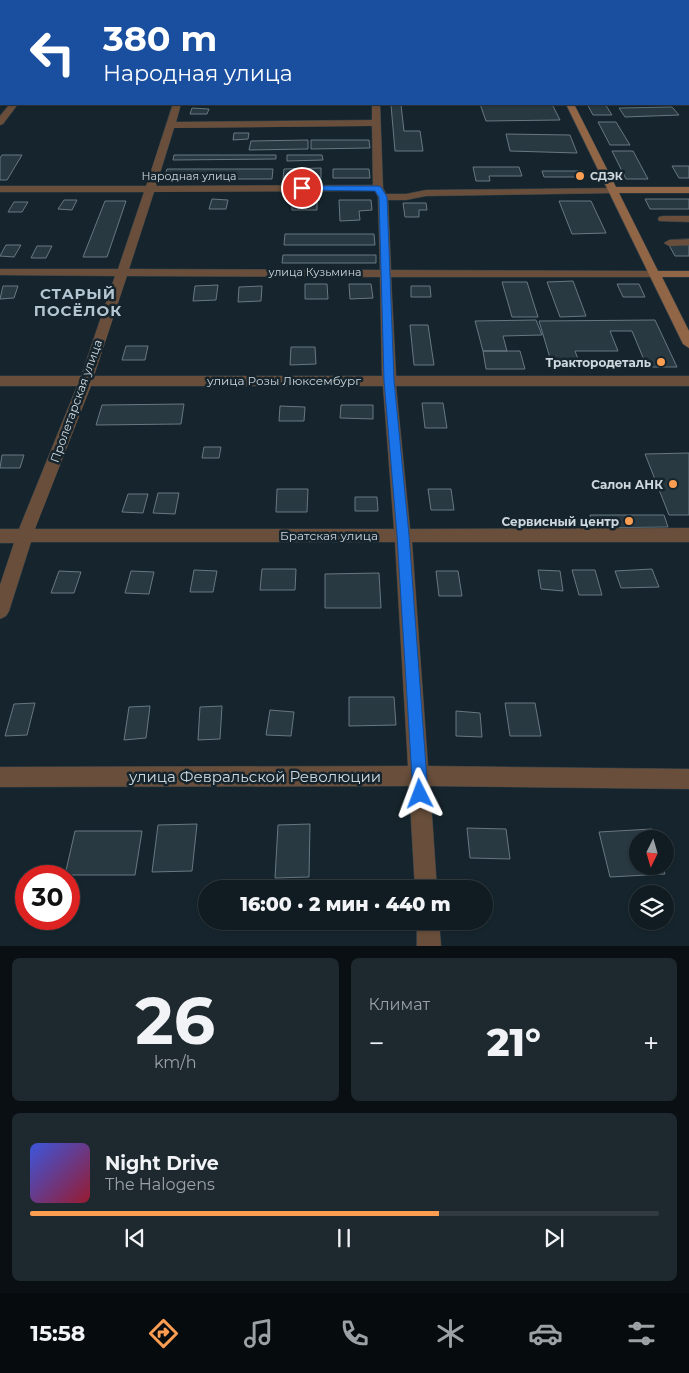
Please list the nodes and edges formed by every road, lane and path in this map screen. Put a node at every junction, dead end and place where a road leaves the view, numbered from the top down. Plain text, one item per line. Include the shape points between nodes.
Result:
1 (13, 105) edge
2 (177, 105) edge
3 (376, 105) edge
4 (571, 105) edge
5 (0, 122) edge
6 (375, 123) junction
7 (170, 125) junction
8 (0, 189) edge
9 (150, 189) junction
10 (614, 190) junction
11 (689, 190) edge
12 (380, 193) junction
13 (663, 219) dead end
14 (689, 219) edge
15 (689, 242) edge
16 (669, 243) dead end
17 (121, 271) junction
18 (0, 272) edge
19 (385, 272) junction
20 (655, 274) junction
21 (689, 274) edge
22 (689, 344) edge
23 (86, 380) junction
24 (389, 380) junction
25 (689, 380) edge
26 (0, 381) edge
27 (25, 535) junction
28 (403, 535) junction
29 (689, 535) edge
30 (0, 536) edge
31 (0, 611) edge
32 (420, 776) junction
33 (0, 777) edge
34 (689, 779) edge
35 (426, 880) edge
36 (428, 930) edge
37 (429, 946) edge

1 - 5 street
2 - 7 street, Пролетарская улица
3 - 6 street
4 - 10 street
6 - 7 street
6 - 12 street
7 - 9 street, Пролетарская улица
8 - 9 street, Народная улица
9 - 12 street, Народная улица
9 - 17 street, Пролетарская улица
10 - 11 street, Народная улица
10 - 12 street, Народная улица via 426,193 406,197
10 - 20 street
12 - 19 street
13 - 14 street
15 - 16 street
17 - 18 street, улица Кузьмина
17 - 19 street, улица Кузьмина
17 - 23 street, Пролетарская улица
19 - 20 street, улица Кузьмина
19 - 24 street
20 - 21 street, улица Кузьмина
20 - 22 street
23 - 24 street, улица Розы Люксембург
23 - 26 street, улица Розы Люксембург
23 - 27 street, Пролетарская улица
24 - 25 street, улица Розы Люксембург
24 - 28 street
27 - 28 street, Братская улица
27 - 30 street, Братская улица
27 - 31 street, Пролетарская улица
28 - 29 street, Братская улица
28 - 32 street
32 - 33 street, улица Февральской Революции
32 - 34 street, улица Февральской Революции
32 - 35 street
36 - 37 street

